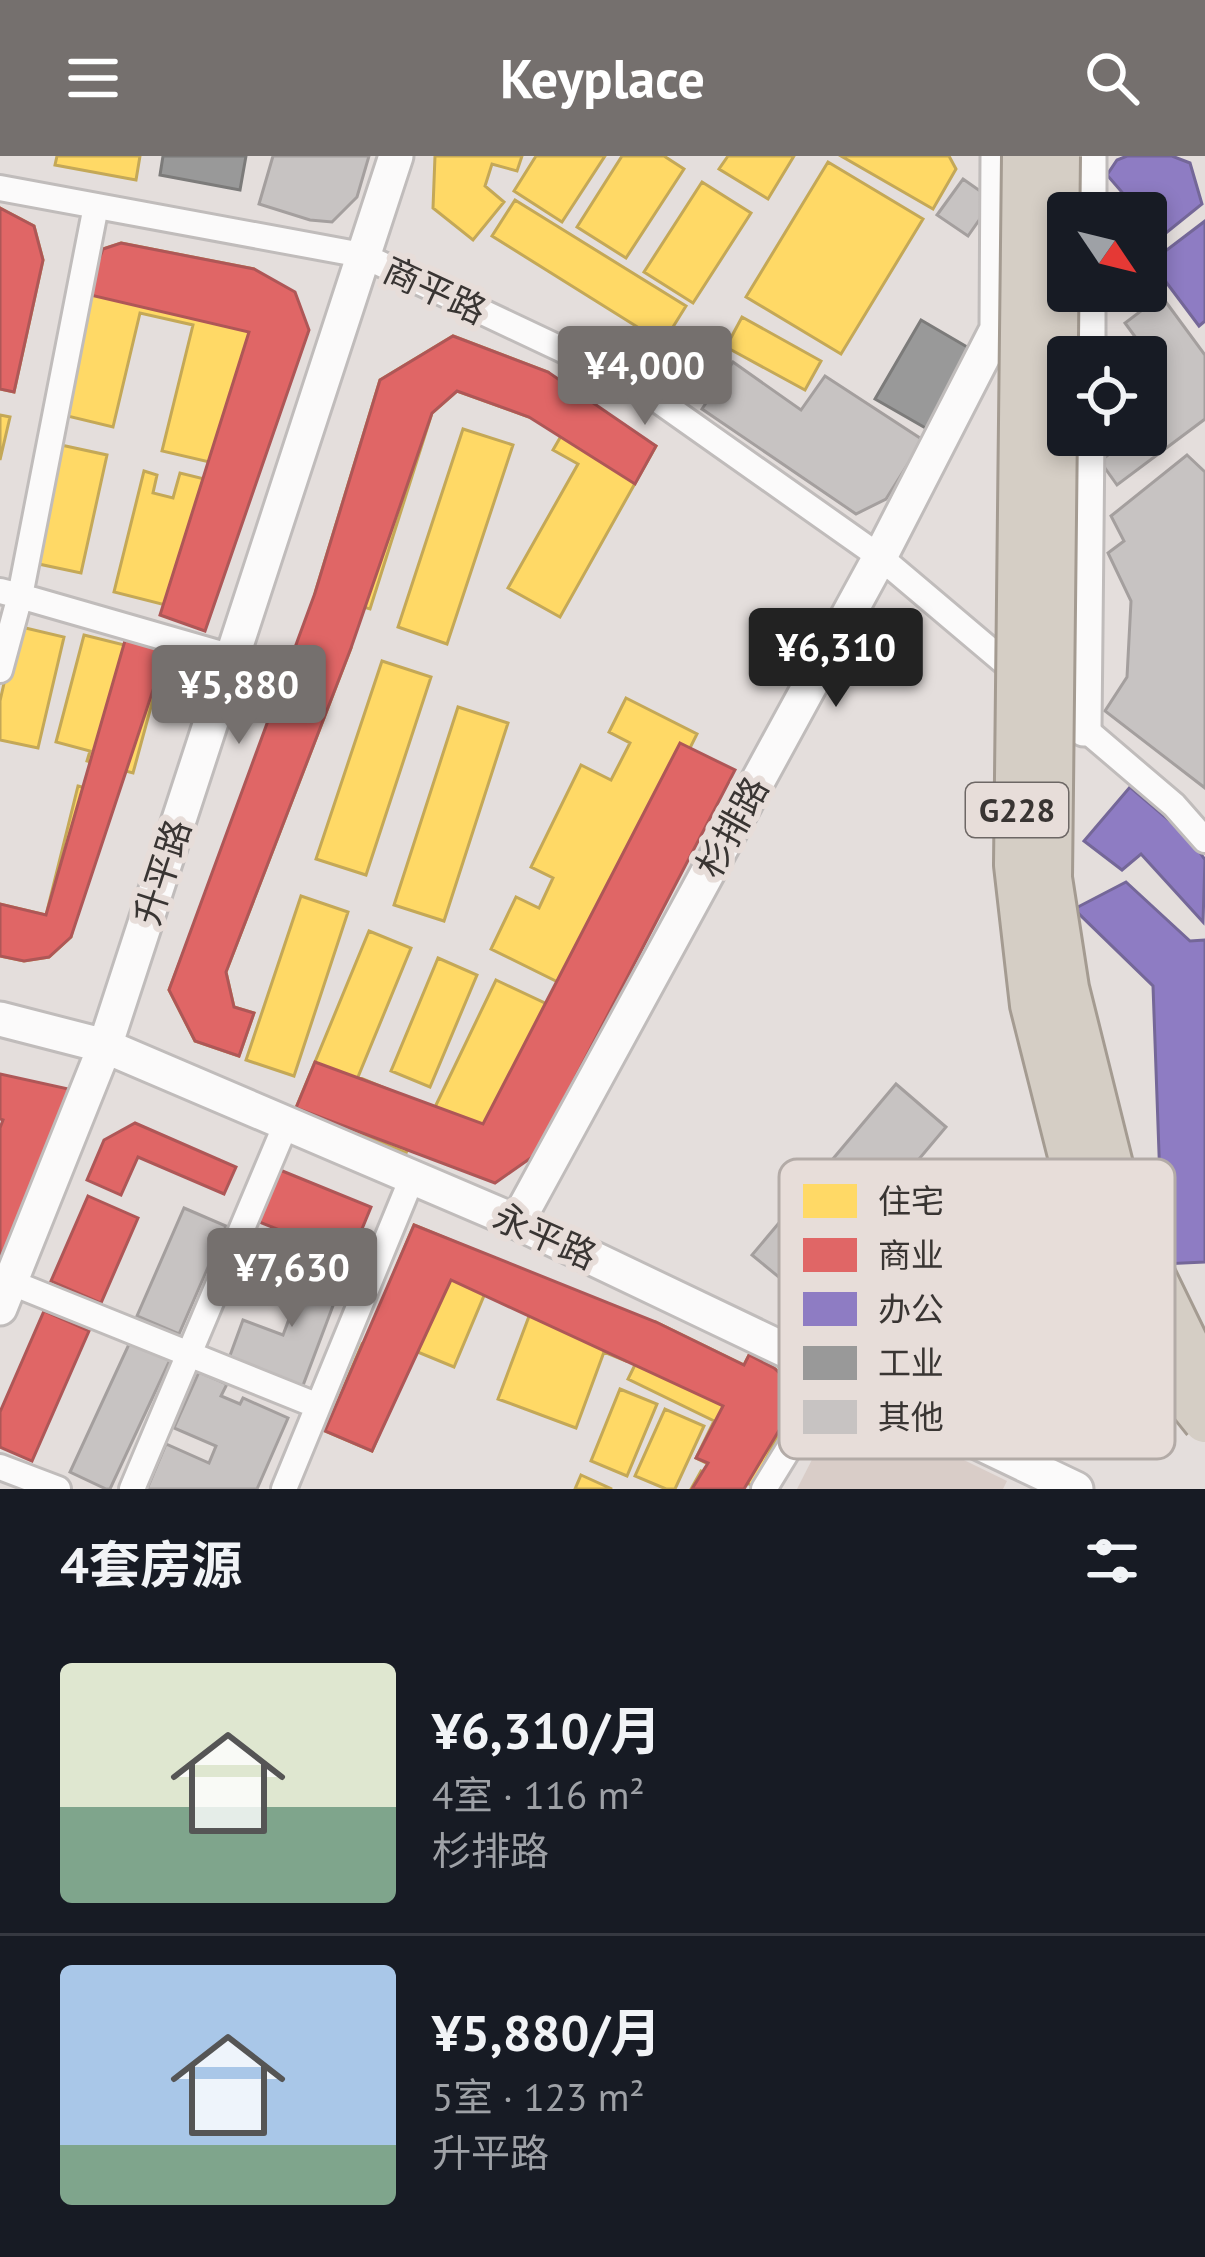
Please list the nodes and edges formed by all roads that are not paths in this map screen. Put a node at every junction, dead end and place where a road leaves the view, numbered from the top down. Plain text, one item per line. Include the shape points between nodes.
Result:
1 (396, 156) edge
2 (998, 156) edge
3 (1024, 156) edge
4 (1058, 156) edge
5 (1089, 156) edge
6 (0, 188) edge
7 (1089, 192) edge
8 (96, 206) junction
9 (362, 255) junction
10 (1087, 456) edge
11 (880, 557) junction
12 (10, 594) edge
13 (232, 657) junction
14 (0, 670) edge
15 (1084, 729) junction
16 (1205, 840) edge
17 (0, 1019) edge
18 (106, 1046) junction
19 (286, 1124) junction
20 (1070, 1159) edge
21 (1110, 1159) edge
22 (412, 1178) junction
23 (517, 1222) junction
24 (5, 1295) edge
25 (1175, 1321) edge
26 (779, 1345) edge
27 (190, 1354) junction
28 (1205, 1371) edge
29 (1175, 1384) edge
30 (318, 1406) junction
31 (1205, 1421) edge
32 (782, 1459) edge
33 (1014, 1459) edge
34 (0, 1467) edge
35 (58, 1489) edge
36 (132, 1489) edge
37 (284, 1489) edge
38 (764, 1489) edge
39 (1076, 1489) edge

1 - 9 street, 升平路
2 - 11 street, 杉排路 via 997,329
3 - 20 highway, G228, bridge via 1016,865 1031,1005
4 - 21 highway, G228, bridge via 1050,878 1067,988
5 - 7 street
6 - 8 street, 商平路
8 - 9 street, 商平路
8 - 12 street
9 - 11 street, 商平路 via 635,384
9 - 13 street, 升平路
10 - 15 street
11 - 15 street, 商平路
11 - 23 street, 杉排路
12 - 13 street
12 - 14 street
13 - 18 street, 升平路
15 - 16 street, 商平路
17 - 18 street, 永平路
18 - 19 street, 永平路
18 - 24 street, 升平路
19 - 22 street, 永平路
19 - 27 street
22 - 23 street, 永平路
22 - 30 street
23 - 26 street, 永平路
24 - 27 street
25 - 28 highway, G228, bridge
27 - 30 street
27 - 36 street
29 - 31 highway, G228, bridge
30 - 37 street
32 - 38 street
33 - 39 street, 永平路
34 - 35 street

